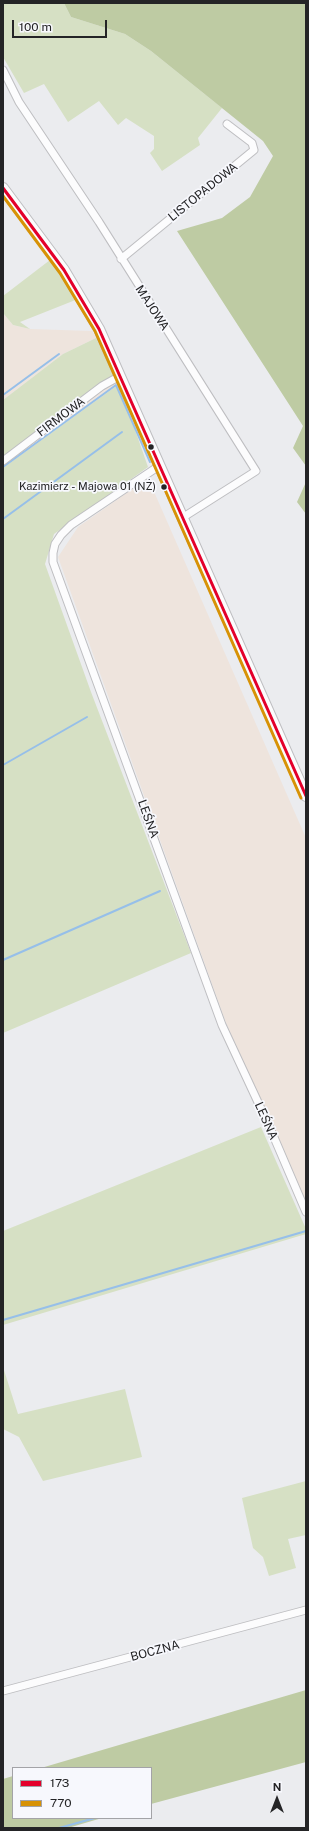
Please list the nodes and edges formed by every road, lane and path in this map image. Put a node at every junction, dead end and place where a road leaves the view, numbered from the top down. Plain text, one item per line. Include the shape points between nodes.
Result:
1 (3, 70) edge
2 (227, 124) dead end
3 (3, 188) edge
4 (121, 259) junction
5 (120, 376) junction
6 (3, 461) edge
7 (159, 466) junction
8 (182, 518) junction
9 (306, 796) edge
10 (306, 1212) edge
11 (306, 1610) edge
12 (3, 1691) edge

1 - 4 street, MAJOWA via 19,102
2 - 4 street, LISTOPADOWA via 252,143 254,150
3 - 5 street via 79,294 99,329
4 - 8 street, MAJOWA via 256,471
5 - 6 street, FIRMOWA via 102,386
5 - 7 street
7 - 8 street
7 - 10 street, LEŚNA via 71,525 55,544 53,562 222,1025
8 - 9 street
11 - 12 street, BOCZNA

